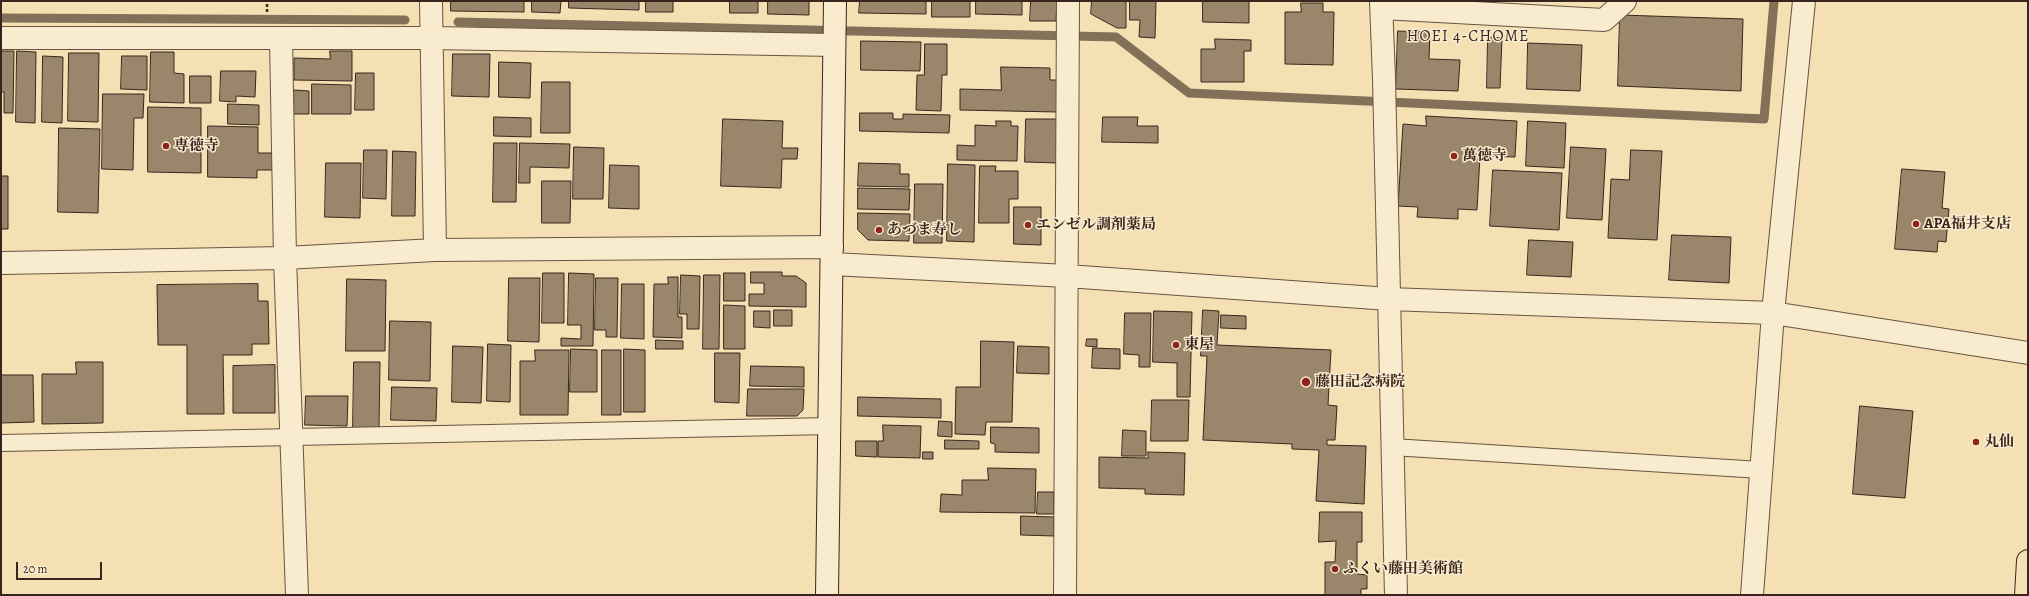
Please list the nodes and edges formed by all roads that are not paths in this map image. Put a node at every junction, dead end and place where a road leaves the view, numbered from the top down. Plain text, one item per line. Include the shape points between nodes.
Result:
1 (431, 1) edge
2 (1068, 1) edge
3 (1625, 1) edge
4 (1804, 1) edge
5 (1382, 4) edge
6 (834, 24) edge
7 (1, 38) edge
8 (281, 38) junction
9 (432, 38) junction
10 (435, 250) junction
11 (832, 256) junction
12 (285, 258) junction
13 (1, 263) edge
14 (1067, 276) junction
15 (1389, 299) junction
16 (1773, 313) junction
17 (2028, 353) edge
18 (830, 426) junction
19 (291, 437) junction
20 (1, 443) edge
21 (1392, 447) junction
22 (1761, 470) junction
23 (2028, 561) edge
24 (297, 595) edge
25 (827, 595) edge
26 (1065, 595) edge
27 (1396, 595) edge
28 (1752, 595) edge
29 (2026, 595) edge

1 - 9 street
2 - 14 street
3 - 5 street via 1604,20
4 - 16 street
5 - 15 street
6 - 9 street
6 - 11 street
7 - 8 street
8 - 9 street
8 - 12 street
9 - 10 street
10 - 11 street
10 - 12 street
11 - 14 street
11 - 18 street
12 - 13 street
12 - 19 street
14 - 15 street
14 - 26 street
15 - 16 street
15 - 21 street
16 - 17 street
16 - 22 street
18 - 19 lane
18 - 25 street
19 - 20 lane
19 - 24 street
21 - 22 lane
21 - 27 street
22 - 28 street
23 - 29 main road

